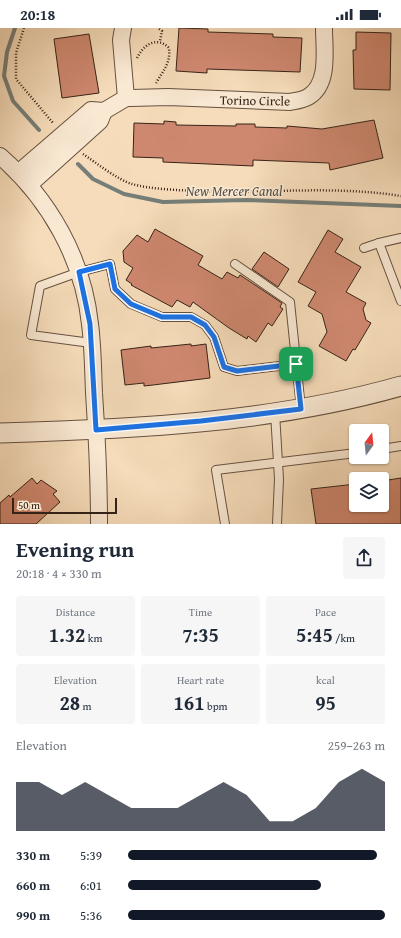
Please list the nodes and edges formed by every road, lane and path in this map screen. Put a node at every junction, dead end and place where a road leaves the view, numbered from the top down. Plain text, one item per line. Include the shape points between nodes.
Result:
1 (24, 28) edge
2 (123, 28) edge
3 (324, 28) edge
4 (159, 29) edge
5 (160, 41) junction
6 (136, 61) dead end
7 (154, 87) dead end
8 (126, 98) junction
9 (68, 140) junction
10 (0, 156) edge
11 (18, 173) junction
12 (28, 185) junction
13 (401, 196) edge
14 (401, 238) edge
15 (379, 243) junction
16 (364, 248) dead end
17 (235, 264) dead end
18 (79, 272) junction
19 (401, 302) edge
20 (92, 343) junction
21 (296, 364) junction
22 (401, 386) edge
23 (301, 409) junction
24 (275, 413) junction
25 (96, 430) junction
26 (0, 433) edge
27 (401, 446) edge
28 (389, 448) edge
29 (349, 453) edge
30 (278, 463) junction
31 (99, 524) edge
32 (225, 524) edge
33 (277, 524) edge

1 - 9 path via 16,54 16,79
2 - 8 street via 121,40
3 - 8 street, Torino Circle via 321,82 315,92 306,98 290,102 168,97
4 - 5 path via 162,31
5 - 6 path via 155,41 143,49
5 - 7 path via 169,48 170,55 164,72
8 - 9 street, Torino Circle via 104,111 100,121
9 - 11 street, Torino Circle
9 - 12 street, Torino Circle
9 - 13 path via 97,164 132,184 177,190 234,193 305,190
10 - 11 street
11 - 12 street
12 - 18 street via 55,220
14 - 15 lane
15 - 16 lane
15 - 19 lane
17 - 21 lane via 290,302
18 - 20 street via 86,298
18 - 20 lane via 40,286 31,335
18 - 21 lane via 110,264 115,289 131,304 162,317 191,317 205,325 214,337 224,367 237,371
20 - 25 street
21 - 23 lane
22 - 23 street via 358,398
23 - 24 street
24 - 25 street
24 - 30 lane
25 - 26 street
25 - 31 street
27 - 28 lane
29 - 30 lane
30 - 32 lane via 216,470
30 - 33 lane

